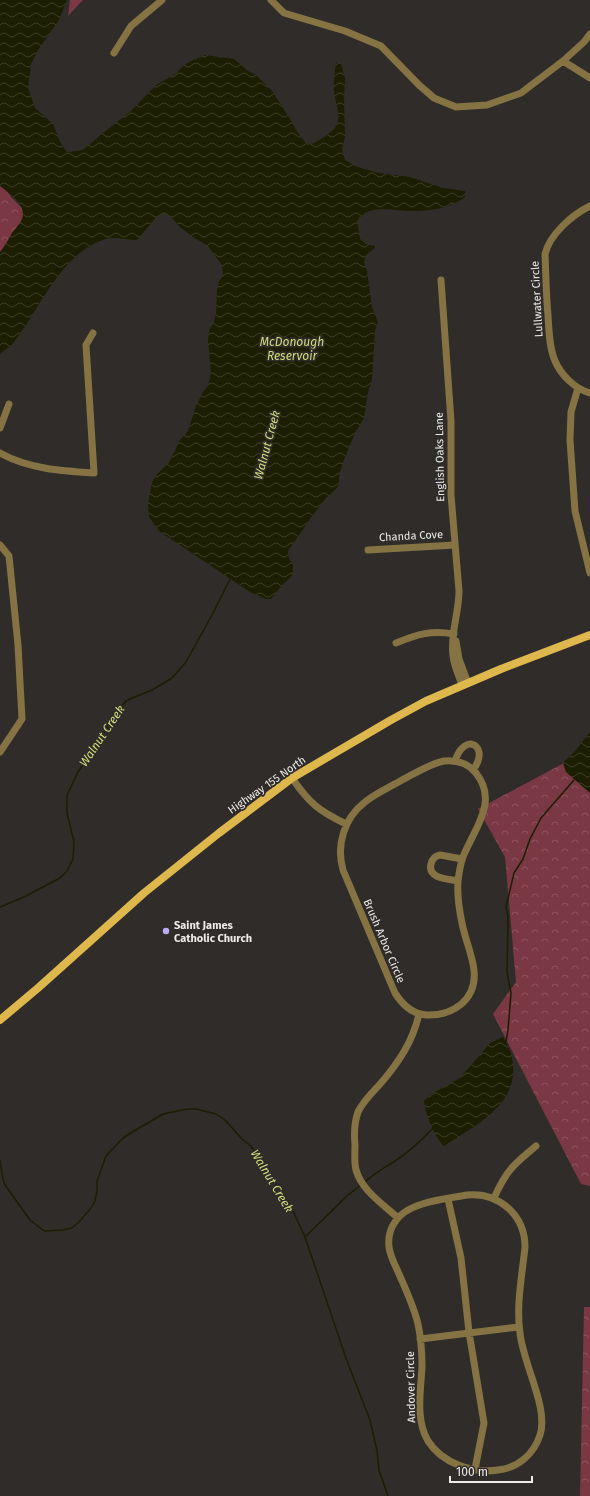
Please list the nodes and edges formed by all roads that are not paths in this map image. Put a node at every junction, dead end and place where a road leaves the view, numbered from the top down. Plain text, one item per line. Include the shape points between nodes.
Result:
1 (162, 0) edge
2 (270, 0) edge
3 (590, 34) edge
4 (114, 53) dead end
5 (563, 61) junction
6 (590, 78) edge
7 (590, 206) edge
8 (441, 280) dead end
9 (93, 333) dead end
10 (578, 388) junction
11 (590, 393) edge
12 (9, 404) dead end
13 (0, 428) edge
14 (0, 453) edge
15 (0, 545) edge
16 (455, 545) junction
17 (368, 550) dead end
18 (590, 573) edge
19 (454, 634) junction
20 (590, 635) edge
21 (396, 643) dead end
22 (465, 684) junction
23 (0, 752) edge
24 (455, 761) junction
25 (473, 770) junction
26 (292, 778) junction
27 (346, 824) junction
28 (462, 859) junction
29 (458, 881) junction
30 (420, 1014) junction
31 (0, 1020) edge
32 (536, 1146) dead end
33 (494, 1198) junction
34 (448, 1199) junction
35 (398, 1218) junction
36 (519, 1327) junction
37 (469, 1332) junction
38 (420, 1339) junction
39 (475, 1469) junction

1 - 4 street via 131,26
2 - 5 street via 284,14 346,31 381,46 434,98 456,107 487,106 521,93
3 - 5 street
5 - 6 street
7 - 10 street, Lullwater Circle via 554,236 545,254 551,348 558,367
8 - 16 street, English Oaks Lane via 451,420 450,485
9 - 14 street via 86,345 94,473 39,468
10 - 11 street, Lullwater Circle
10 - 18 street via 571,412 570,440 575,511
12 - 13 street
15 - 23 street via 9,556 22,718
16 - 17 street, Chanda Cove
16 - 19 street, English Oaks Lane via 459,597
19 - 21 street via 428,632
19 - 22 street, English Oaks Lane
20 - 22 main road, Highway 155 North
22 - 26 main road, Highway 155 North via 391,720
24 - 25 street
24 - 25 street via 462,747 474,745 480,757
24 - 27 street, Brush Arbor Circle via 432,764 372,797 357,808
25 - 28 street via 482,783 486,803
26 - 27 street via 314,806
26 - 31 main road, Highway 155 North via 144,893
27 - 30 street, Brush Arbor Circle via 340,847 343,870 395,993 407,1008
28 - 29 street
28 - 29 street via 440,855 433,859 431,864 436,876
29 - 30 street via 459,910 473,964 473,984 467,997 455,1009 441,1014
30 - 35 street via 405,1050 396,1065 361,1107 355,1126 355,1163 358,1176 366,1189
32 - 33 street via 510,1168
33 - 34 street, Andover Circle via 473,1194
33 - 36 street, Andover Circle via 513,1212 524,1235
34 - 35 street, Andover Circle via 415,1206
34 - 37 street via 461,1258
35 - 38 street, Andover Circle via 390,1231 389,1247 413,1308
36 - 37 street
36 - 39 street, Andover Circle via 524,1358 541,1410 540,1436 528,1456 515,1466 498,1470
37 - 38 street
37 - 39 street via 484,1423
38 - 39 street, Andover Circle via 420,1414 425,1435 436,1451 447,1460 459,1466

